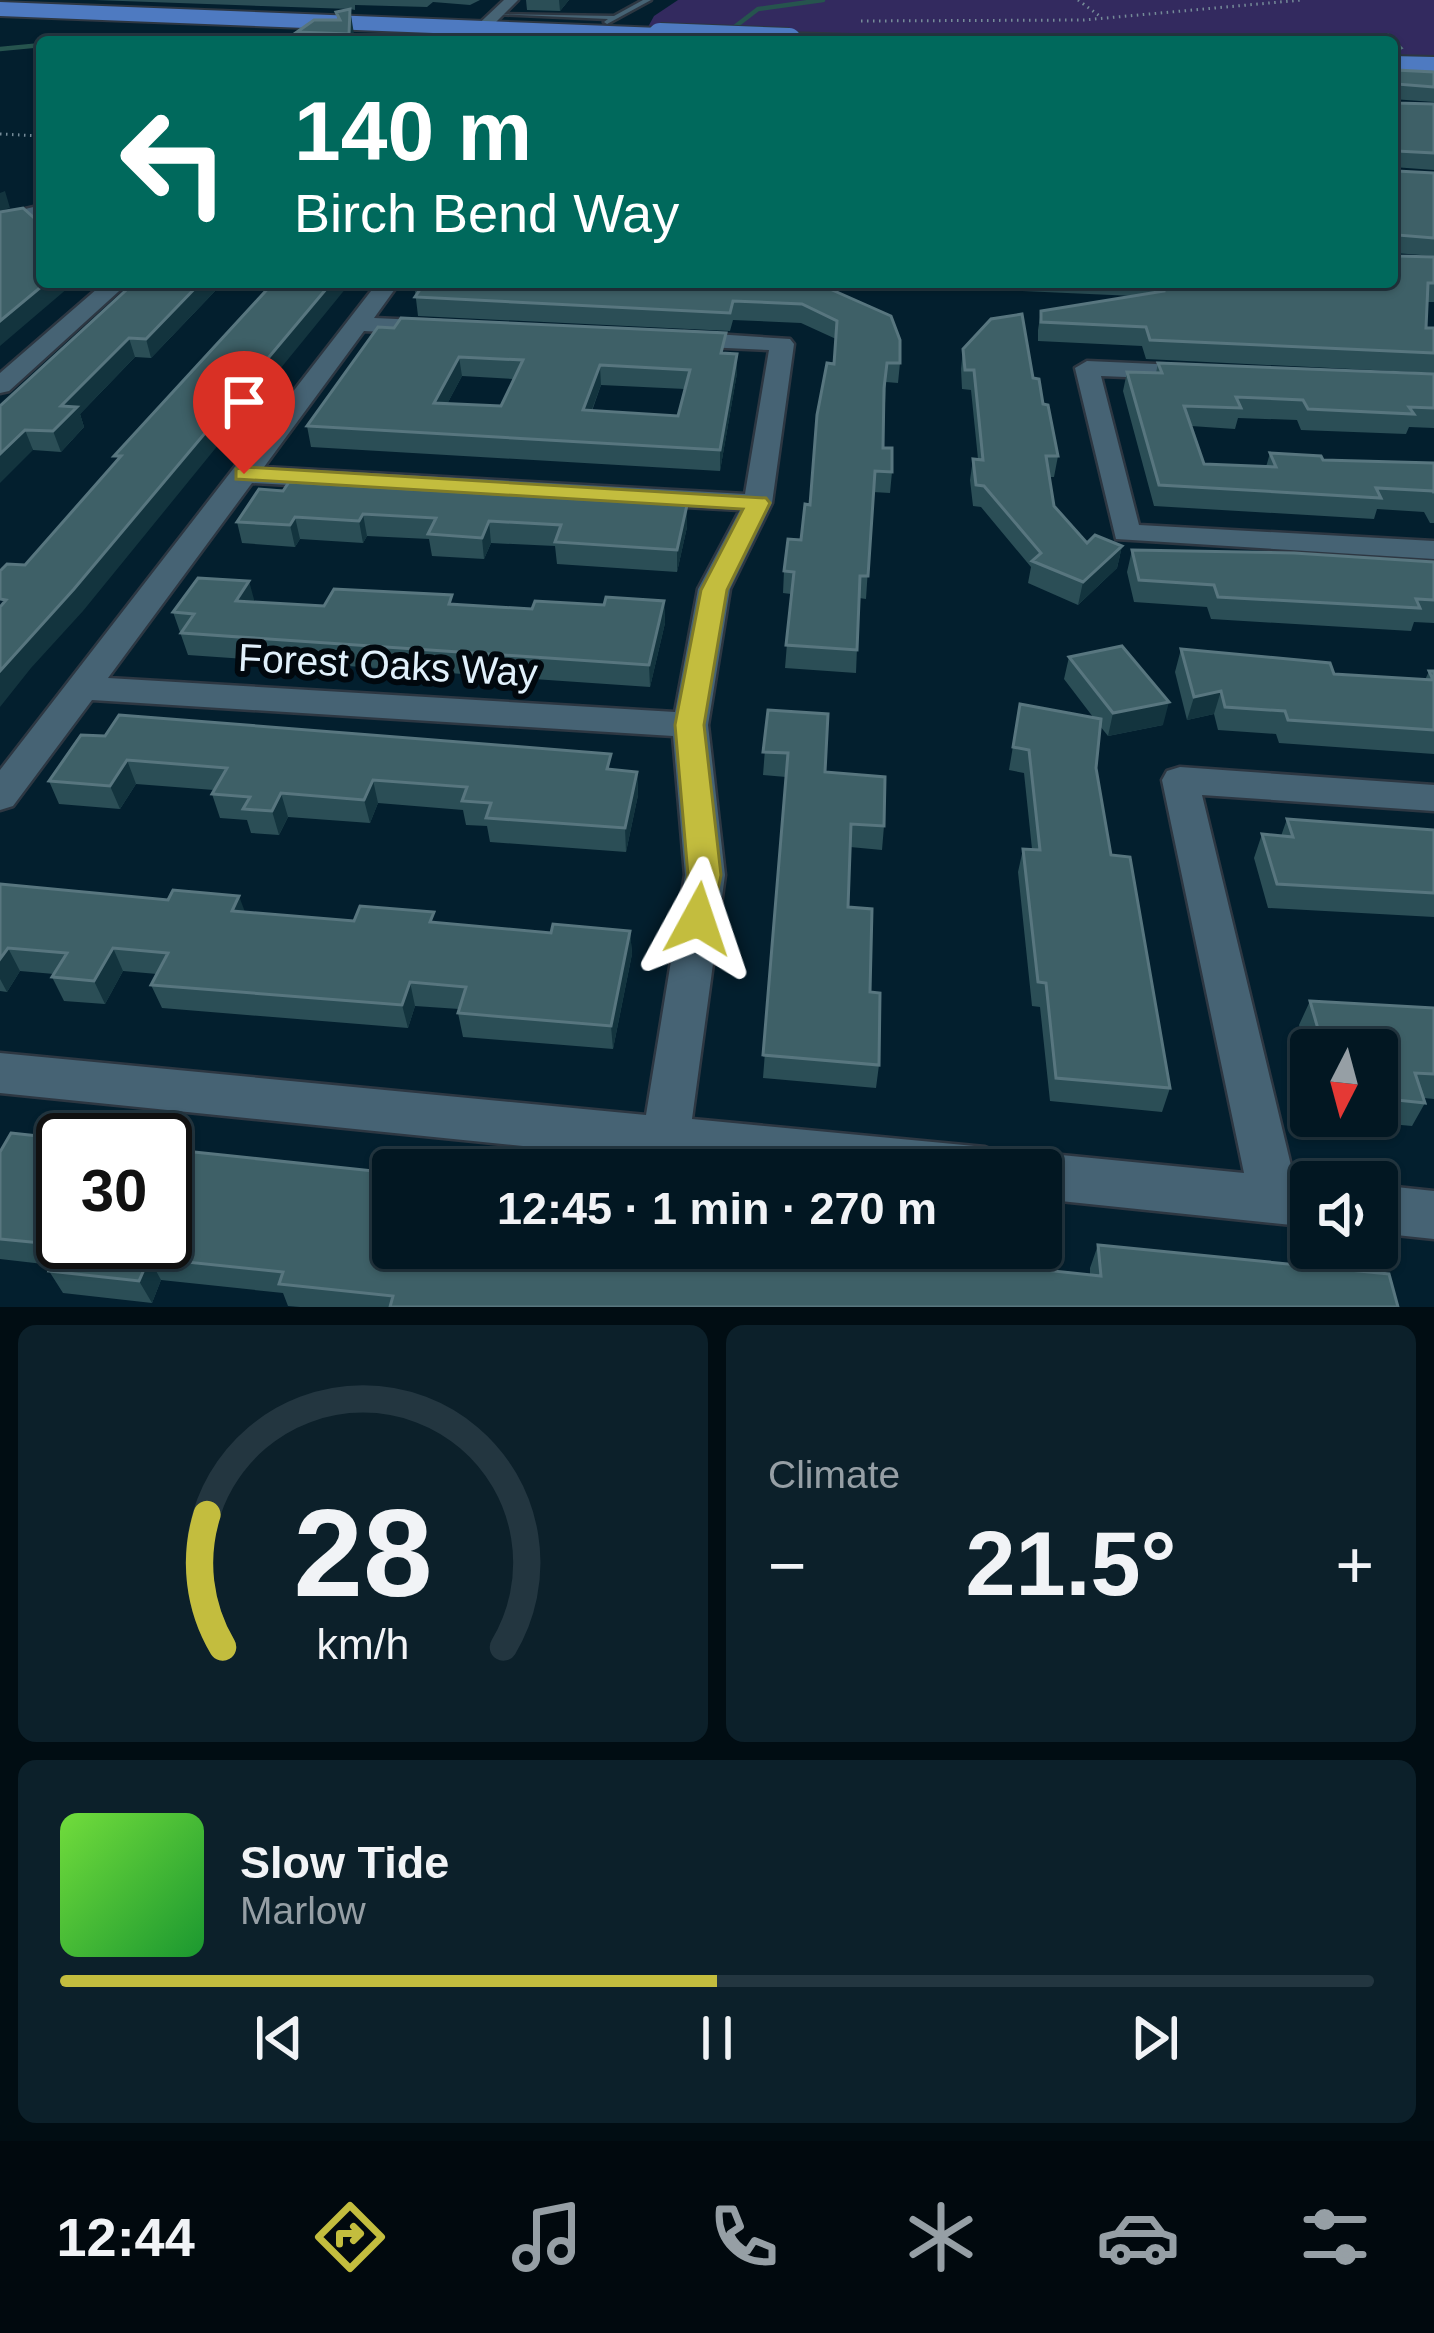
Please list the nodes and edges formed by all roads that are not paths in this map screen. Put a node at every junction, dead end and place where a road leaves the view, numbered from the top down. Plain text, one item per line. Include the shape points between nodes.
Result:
1 (512, 0) edge
2 (591, 0) edge
3 (648, 0) edge
4 (0, 13) edge
5 (576, 16) junction
6 (604, 25) junction
7 (480, 30) edge
8 (850, 32) edge
9 (553, 36) edge
10 (703, 36) edge
11 (820, 36) edge
12 (1398, 63) edge
13 (1434, 64) edge
14 (1398, 73) edge
15 (1434, 74) edge
16 (36, 213) edge
17 (0, 221) edge
18 (111, 288) edge
19 (385, 288) edge
20 (358, 324) junction
21 (476, 329) edge
22 (664, 338) edge
23 (1226, 374) edge
24 (0, 386) edge
25 (244, 474) junction
26 (758, 503) junction
27 (1434, 550) edge
28 (82, 688) junction
29 (690, 725) junction
30 (0, 797) edge
31 (1434, 798) edge
32 (0, 1072) edge
33 (666, 1138) junction
34 (776, 1149) edge
35 (1062, 1178) edge
36 (1290, 1190) edge
37 (1290, 1201) edge
38 (1398, 1211) edge
39 (1434, 1215) edge

1 - 7 street
2 - 5 lane
3 - 6 lane
4 - 7 main road
4 - 7 main road via 335,33
5 - 6 lane
5 - 7 lane
6 - 7 main road
6 - 10 main road, bridge
7 - 9 main road
8 - 11 main road
12 - 13 main road
14 - 15 main road
16 - 17 street
18 - 24 street
19 - 20 street
20 - 21 street
20 - 25 street
22 - 26 street via 782,344
23 - 27 street via 1087,368 1126,533
25 - 26 street
25 - 28 street
26 - 29 street via 714,590
28 - 29 street, Forest Oaks Way
28 - 30 street
29 - 33 street via 705,875
31 - 36 street via 1180,780
32 - 33 street
33 - 34 street
35 - 37 street
38 - 39 street

